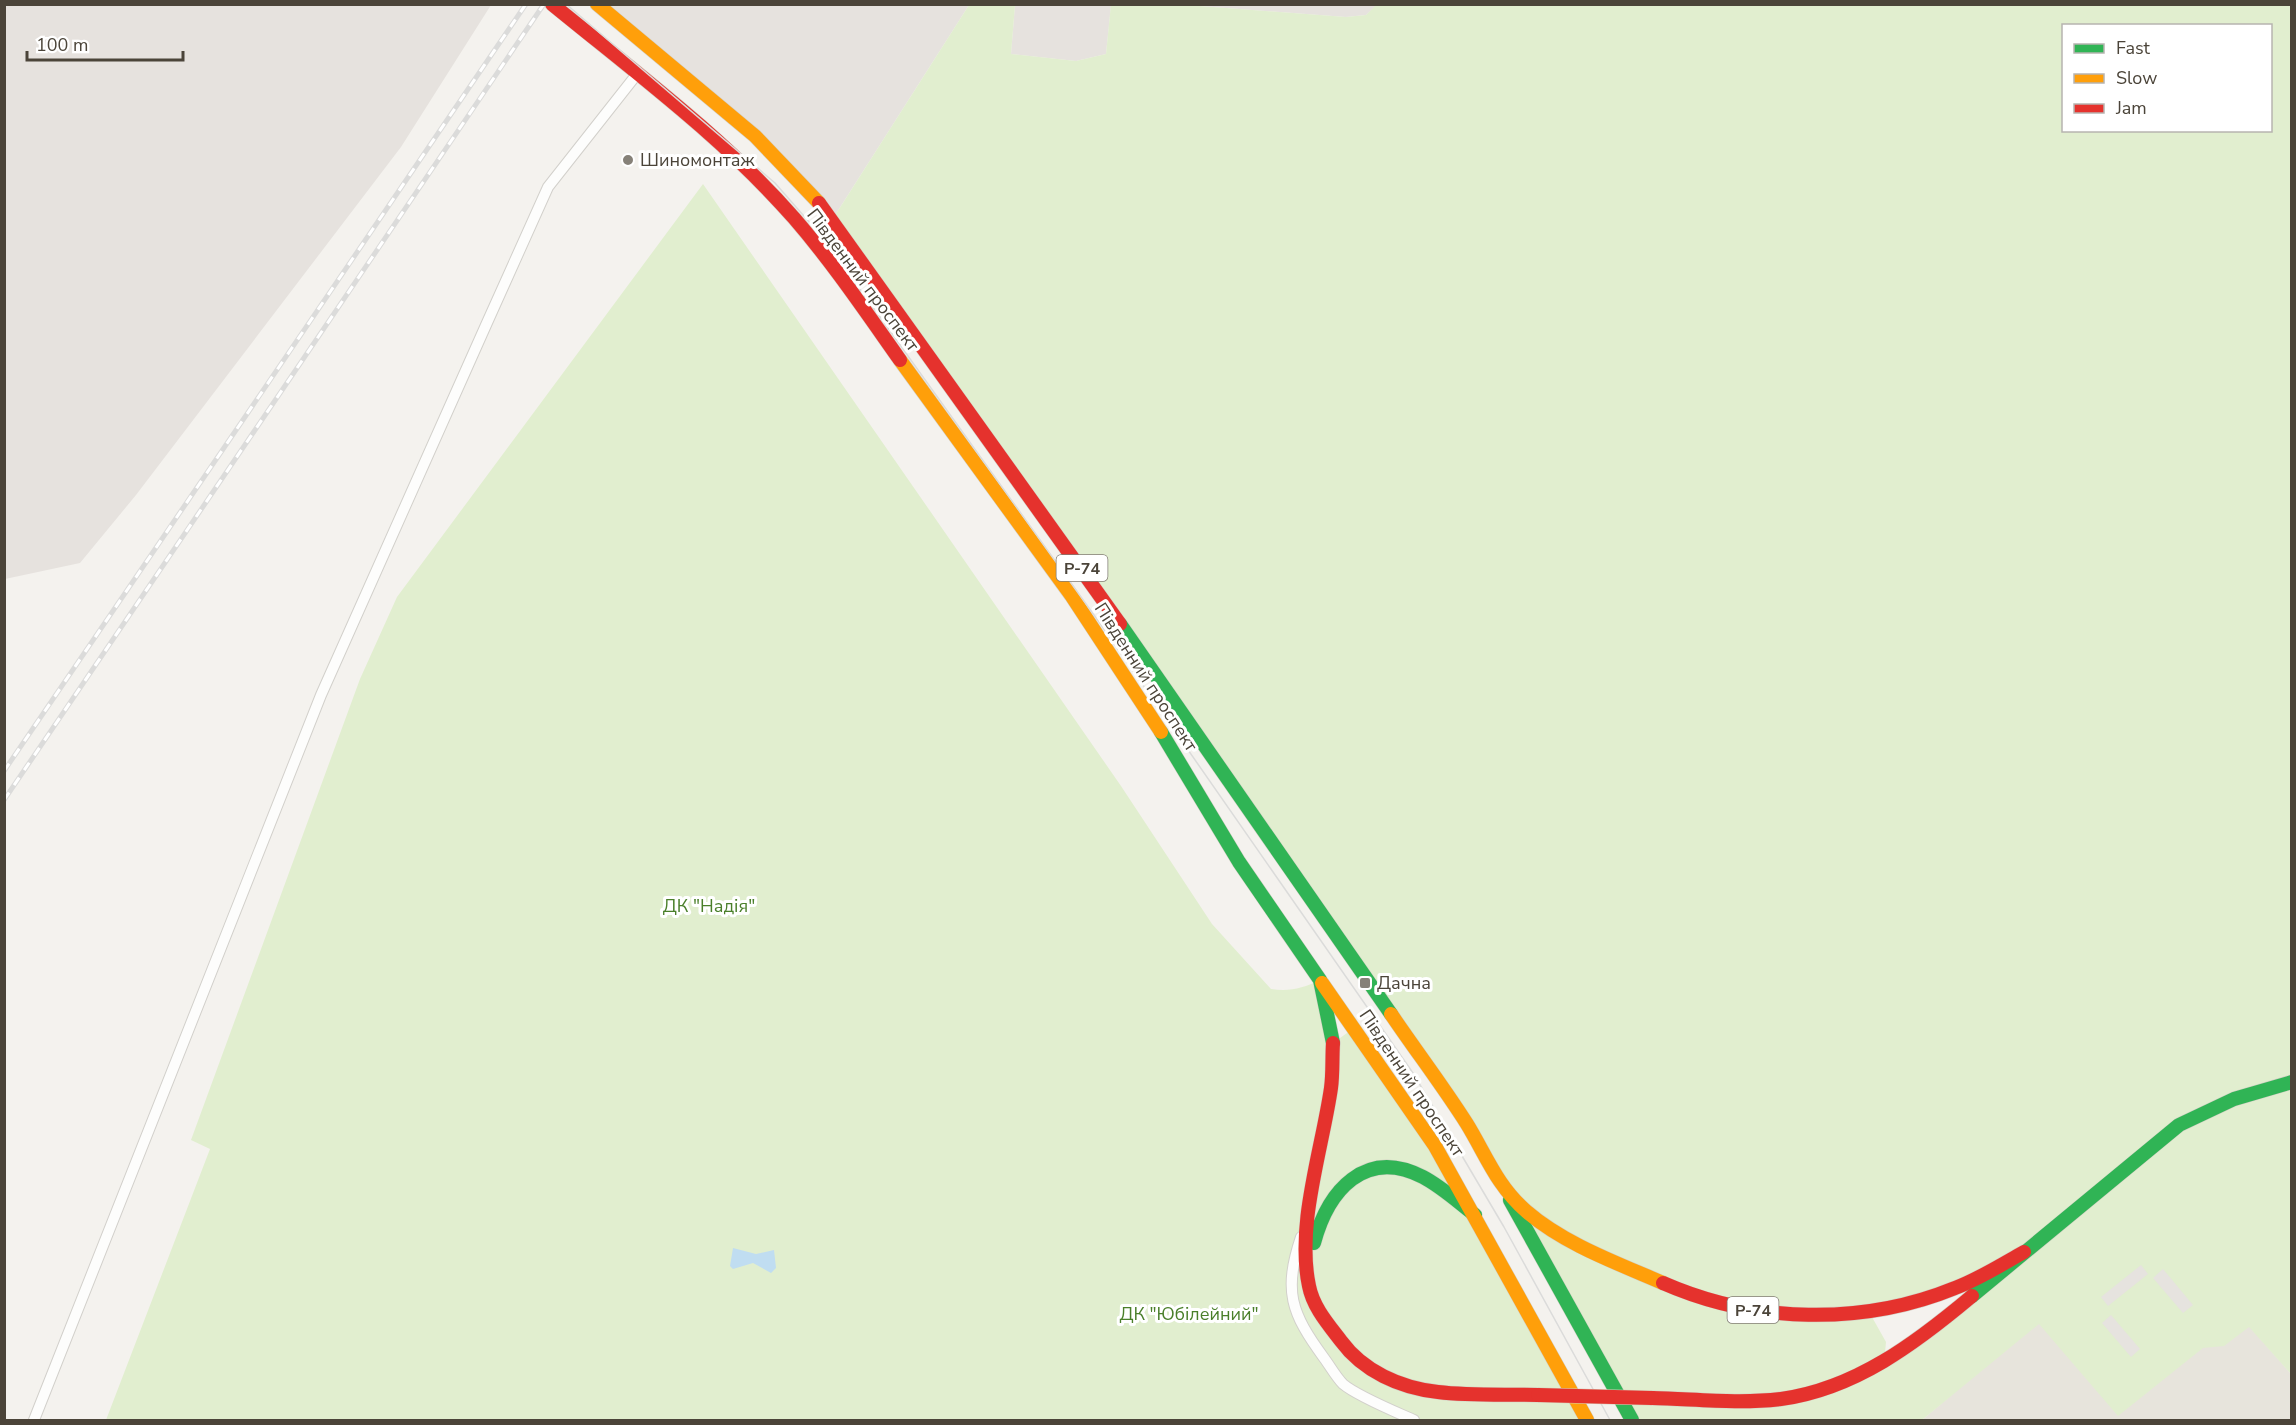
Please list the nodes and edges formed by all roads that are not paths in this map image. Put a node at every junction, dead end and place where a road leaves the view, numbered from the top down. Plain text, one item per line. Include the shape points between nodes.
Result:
1 (552, 4) edge
2 (597, 4) edge
3 (637, 74) junction
4 (1320, 980) junction
5 (2292, 1082) edge
6 (1502, 1187) junction
7 (1475, 1215) junction
8 (1308, 1217) junction
9 (2024, 1252) junction
10 (1309, 1287) junction
11 (34, 1420) edge
12 (1414, 1420) edge
13 (1587, 1420) edge
14 (1632, 1420) edge

1 - 3 main road, Південний проспект / Р-74
2 - 6 main road, Південний проспект / Р-74 via 755,136 794,173 832,220 1359,967 1467,1124
3 - 4 main road, Південний проспект / Р-74 via 765,185 822,252 1071,595 1185,769 1239,862
3 - 11 street via 548,187 471,358 321,695
4 - 7 main road, Південний проспект via 1435,1146
4 - 8 main road, Р-74 via 1333,1043
5 - 9 main road, Р-74 via 2214,1105 2179,1125
6 - 9 main road, Р-74 via 1542,1223 1598,1254 1709,1301 1774,1314 1835,1313 1914,1301 1991,1272
6 - 14 main road, Південний проспект
7 - 10 main road via 1414,1172 1384,1169 1358,1175 1340,1186 1324,1210 1312,1249
7 - 13 main road, Південний проспект
8 - 10 main road, Р-74
8 - 12 street via 1292,1260 1295,1310 1308,1336 1344,1384
9 - 10 main road, Р-74, bridge via 1884,1364 1860,1377 1797,1396 1769,1399 1437,1392 1384,1378 1360,1363 1343,1347 1316,1307

